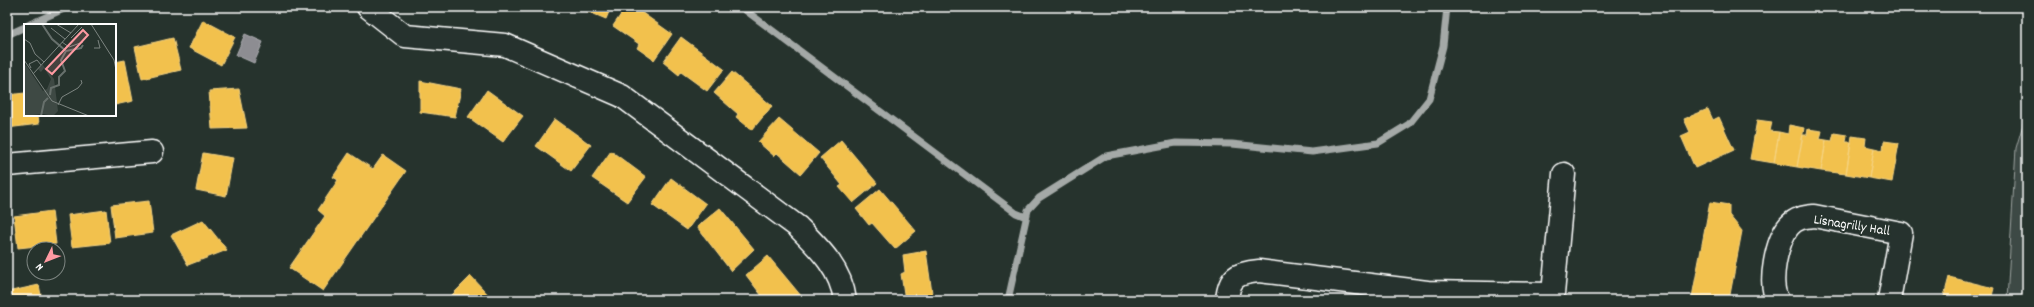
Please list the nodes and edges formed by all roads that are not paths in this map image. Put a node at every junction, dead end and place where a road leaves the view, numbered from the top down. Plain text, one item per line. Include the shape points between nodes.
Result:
1 (368, 7) edge
2 (152, 152) dead end
3 (7, 165) edge
4 (1564, 174) dead end
5 (1427, 296) edge
6 (1553, 297) edge
7 (845, 300) edge
8 (1227, 300) edge
9 (1778, 300) edge
10 (1889, 300) edge

1 - 7 street via 405,36 505,45 622,96 798,227 832,264 844,291
2 - 3 street
4 - 6 street
5 - 6 street
5 - 8 street via 1259,271 1245,272 1230,282
9 - 10 street, Lisnagrilly Hall via 1774,295 1772,278 1783,235 1790,225 1801,218 1814,216 1901,232

